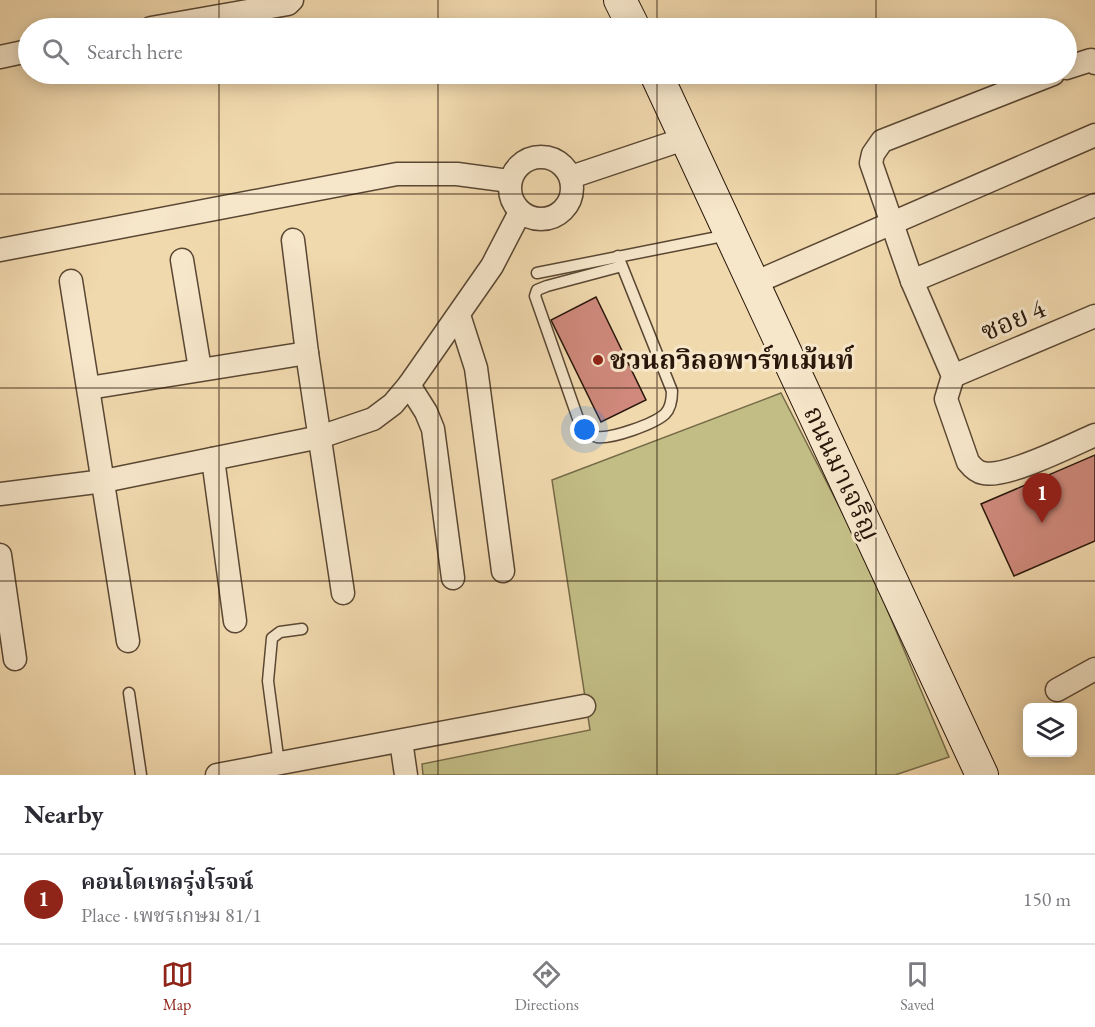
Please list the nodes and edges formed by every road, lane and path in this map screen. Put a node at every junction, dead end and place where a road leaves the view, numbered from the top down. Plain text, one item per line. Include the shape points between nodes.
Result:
1 (292, 0) edge
2 (620, 0) edge
3 (208, 18) edge
4 (629, 18) edge
5 (18, 53) edge
6 (0, 57) edge
7 (1093, 62) edge
8 (1077, 66) edge
9 (661, 84) edge
10 (1027, 84) edge
11 (1095, 135) edge
12 (687, 138) junction
13 (571, 177) junction
14 (510, 182) junction
15 (1095, 205) edge
16 (520, 212) junction
17 (891, 224) junction
18 (732, 234) junction
19 (292, 240) dead end
20 (0, 250) edge
21 (182, 260) dead end
22 (620, 261) junction
23 (537, 273) dead end
24 (71, 281) dead end
25 (912, 281) junction
26 (754, 283) junction
27 (459, 315) junction
28 (1095, 316) edge
29 (307, 353) junction
30 (200, 369) junction
31 (953, 376) junction
32 (409, 385) junction
33 (89, 388) junction
34 (1095, 435) edge
35 (320, 437) junction
36 (213, 459) junction
37 (104, 481) junction
38 (0, 494) edge
39 (0, 555) edge
40 (503, 571) dead end
41 (453, 578) dead end
42 (343, 593) dead end
43 (235, 621) dead end
44 (302, 629) dead end
45 (128, 641) dead end
46 (15, 659) dead end
47 (1095, 669) edge
48 (1057, 690) dead end
49 (129, 693) dead end
50 (584, 706) dead end
51 (402, 741) junction
52 (279, 764) junction
53 (141, 775) edge
54 (218, 775) edge
55 (406, 775) edge
56 (982, 775) edge

1 - 3 street via 288,4
2 - 4 main road
5 - 6 street
7 - 8 street
9 - 12 main road, ถนนมาเจริญ
10 - 17 street via 882,141 873,154 872,164
11 - 17 street
12 - 13 street
12 - 18 main road, ถนนมาเจริญ
13 - 14 street via 559,161 539,156 520,164
13 - 16 street via 571,198 559,214 539,219
14 - 16 street via 513,203
14 - 20 street via 458,174 397,174
15 - 25 street
16 - 27 street via 492,266
17 - 25 street
17 - 26 street
18 - 22 lane
18 - 26 main road, ถนนมาเจริญ
19 - 29 street
21 - 30 street
22 - 22 lane via 672,391 672,402 666,413 651,423 610,437 595,437 582,427 535,296 537,290
22 - 23 lane
24 - 33 street
25 - 31 street
26 - 56 main road, ถนนมาเจริญ
27 - 32 street
27 - 40 street via 476,368
28 - 31 street, ซอย 4
29 - 30 street
29 - 35 street
30 - 33 street
31 - 34 street via 946,399 968,462 984,474 1008,471
32 - 35 street via 373,419
32 - 41 street via 433,429
33 - 37 street
35 - 36 street
35 - 42 street
36 - 37 street
36 - 43 street
37 - 38 street
37 - 45 street
39 - 46 street
44 - 52 lane via 280,632 272,638 268,681
47 - 48 street
49 - 53 lane
50 - 51 street
51 - 52 street
51 - 55 street
52 - 54 street

